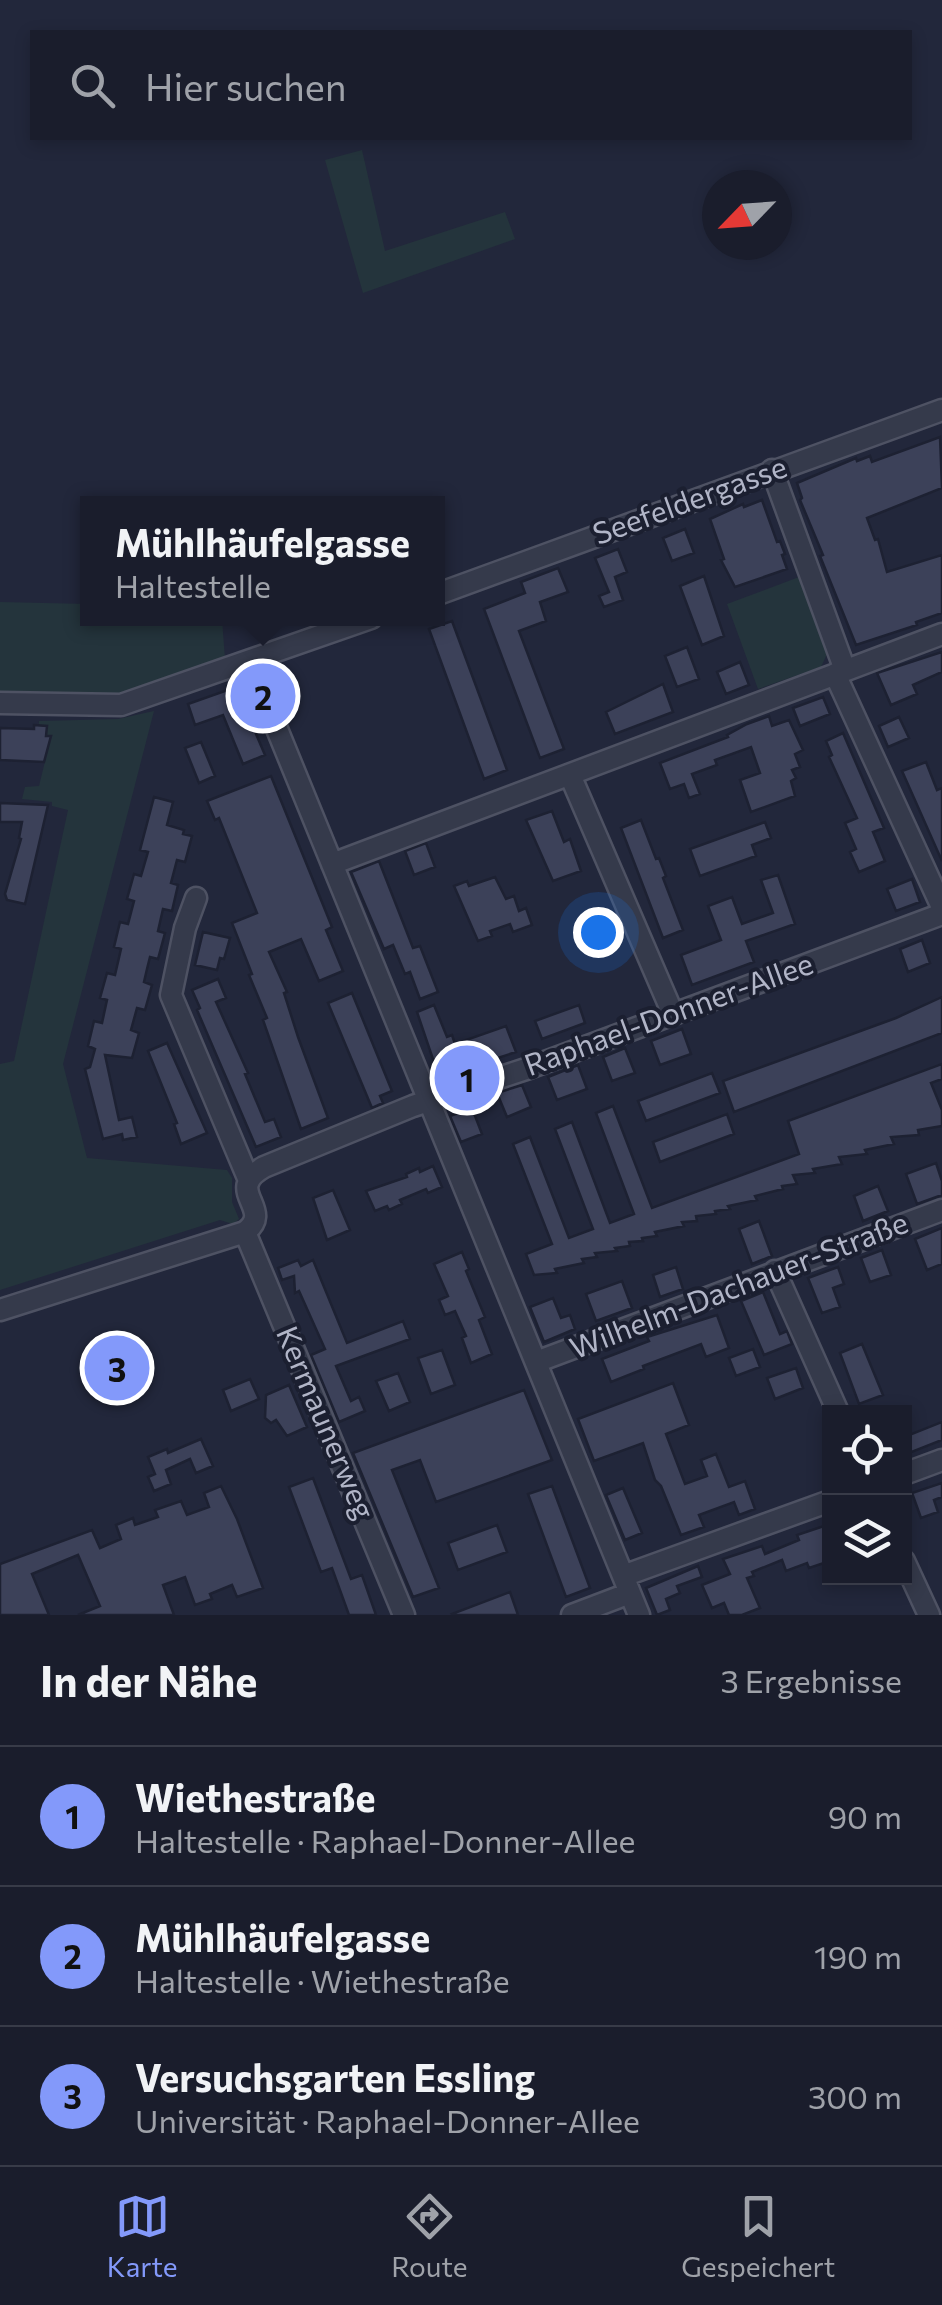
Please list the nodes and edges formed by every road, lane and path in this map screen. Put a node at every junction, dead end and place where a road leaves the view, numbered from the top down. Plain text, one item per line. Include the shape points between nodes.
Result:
1 (942, 410) edge
2 (772, 470) junction
3 (445, 591) edge
4 (350, 626) edge
5 (942, 634) edge
6 (250, 663) junction
7 (840, 672) junction
8 (0, 702) edge
9 (570, 775) junction
10 (332, 864) junction
11 (196, 898) dead end
12 (942, 911) edge
13 (673, 1014) junction
14 (428, 1102) junction
15 (248, 1178) junction
16 (942, 1210) edge
17 (245, 1232) junction
18 (775, 1271) junction
19 (0, 1310) edge
20 (536, 1362) junction
21 (835, 1405) edge
22 (942, 1460) edge
23 (912, 1471) edge
24 (822, 1504) edge
25 (912, 1579) edge
26 (626, 1585) junction
27 (404, 1615) edge
28 (572, 1615) edge
29 (639, 1615) edge
30 (928, 1615) edge

1 - 2 street, Seefeldergasse
2 - 3 street, Seefeldergasse
2 - 7 street
4 - 6 street
5 - 7 street
6 - 8 street via 121,705
6 - 10 street
7 - 9 street
7 - 12 street
9 - 10 street
9 - 13 street
10 - 14 street
11 - 15 street via 171,995
12 - 13 street, Raphael-Donner-Allee
13 - 14 street, Raphael-Donner-Allee
14 - 15 street, Raphael-Donner-Allee
14 - 20 street
15 - 17 street via 256,1217
16 - 18 street, Wilhelm-Dachauer-Straße
17 - 19 street
17 - 27 street, Kermaunerweg
18 - 20 street, Wilhelm-Dachauer-Straße
18 - 21 street
20 - 26 street
22 - 23 street
24 - 26 street
25 - 30 street
26 - 28 street
26 - 29 street

